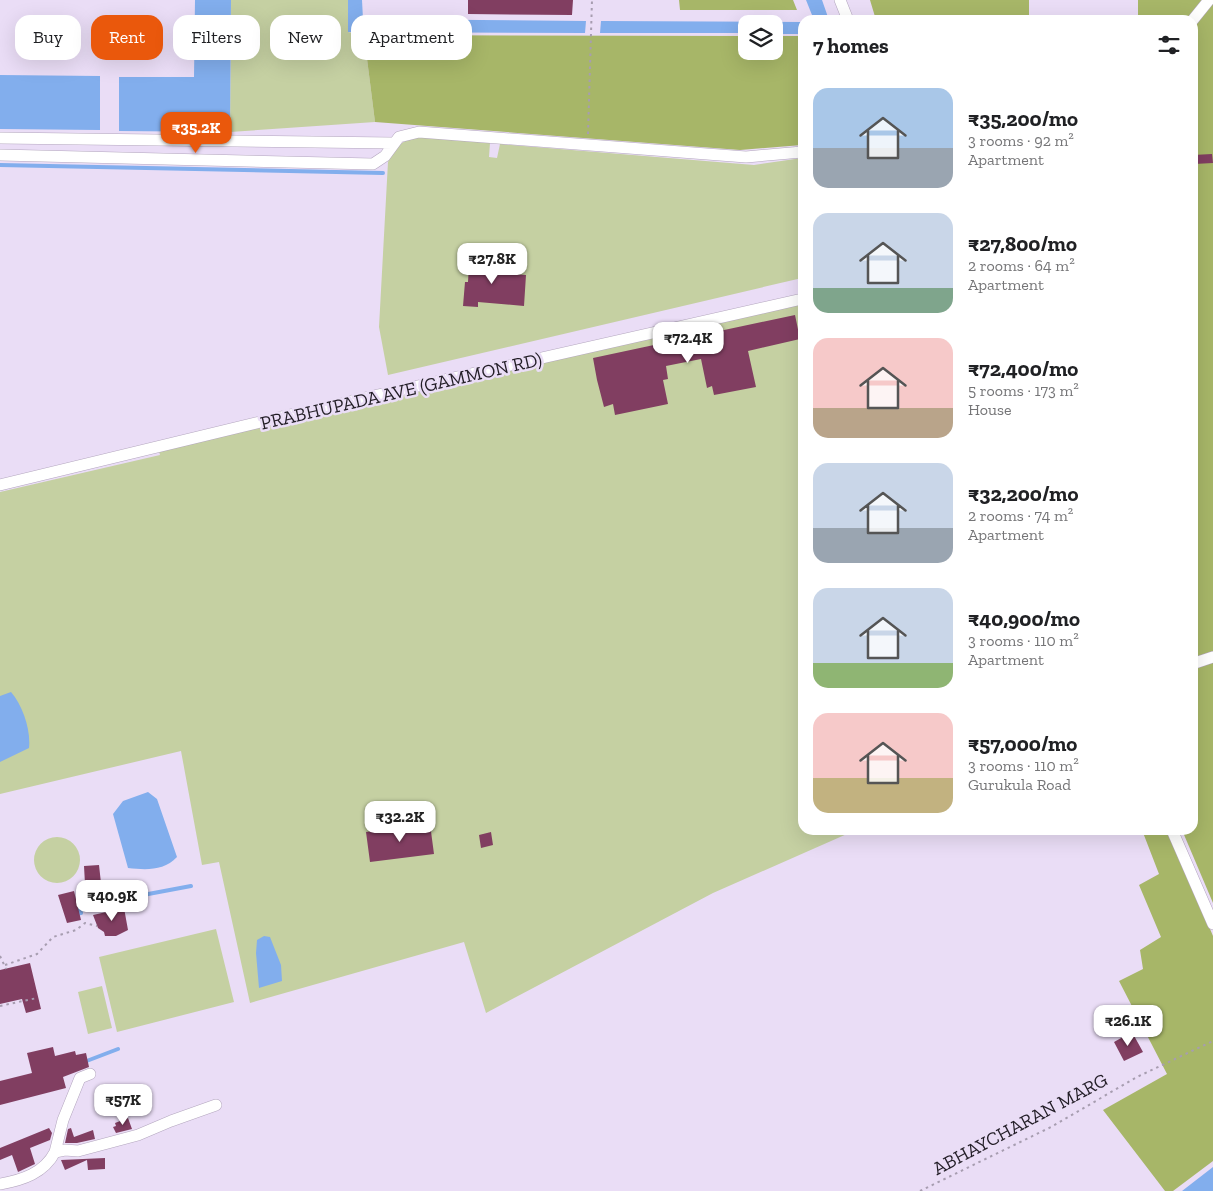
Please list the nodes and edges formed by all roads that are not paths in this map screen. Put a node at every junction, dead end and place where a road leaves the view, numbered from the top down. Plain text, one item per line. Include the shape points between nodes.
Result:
1 (840, 0) edge
2 (1209, 0) edge
3 (846, 15) edge
4 (1197, 15) edge
5 (0, 138) edge
6 (393, 143) junction
7 (798, 152) edge
8 (0, 155) edge
9 (798, 300) edge
10 (0, 485) edge
11 (1213, 657) edge
12 (1198, 662) edge
13 (1174, 835) edge
14 (1213, 924) edge
15 (90, 1074) dead end
16 (216, 1105) dead end
17 (55, 1152) junction
18 (0, 1184) edge

1 - 3 street
2 - 4 street
5 - 6 street
6 - 7 street via 399,137 418,132 746,158
6 - 8 street via 380,161 364,164
9 - 10 street, PRABHUPADA AVE (GAMMON RD) via 285,416
11 - 12 street
13 - 14 street
15 - 17 street via 80,1078 63,1120
16 - 17 street via 138,1135 78,1151
17 - 18 street via 48,1165 38,1171

